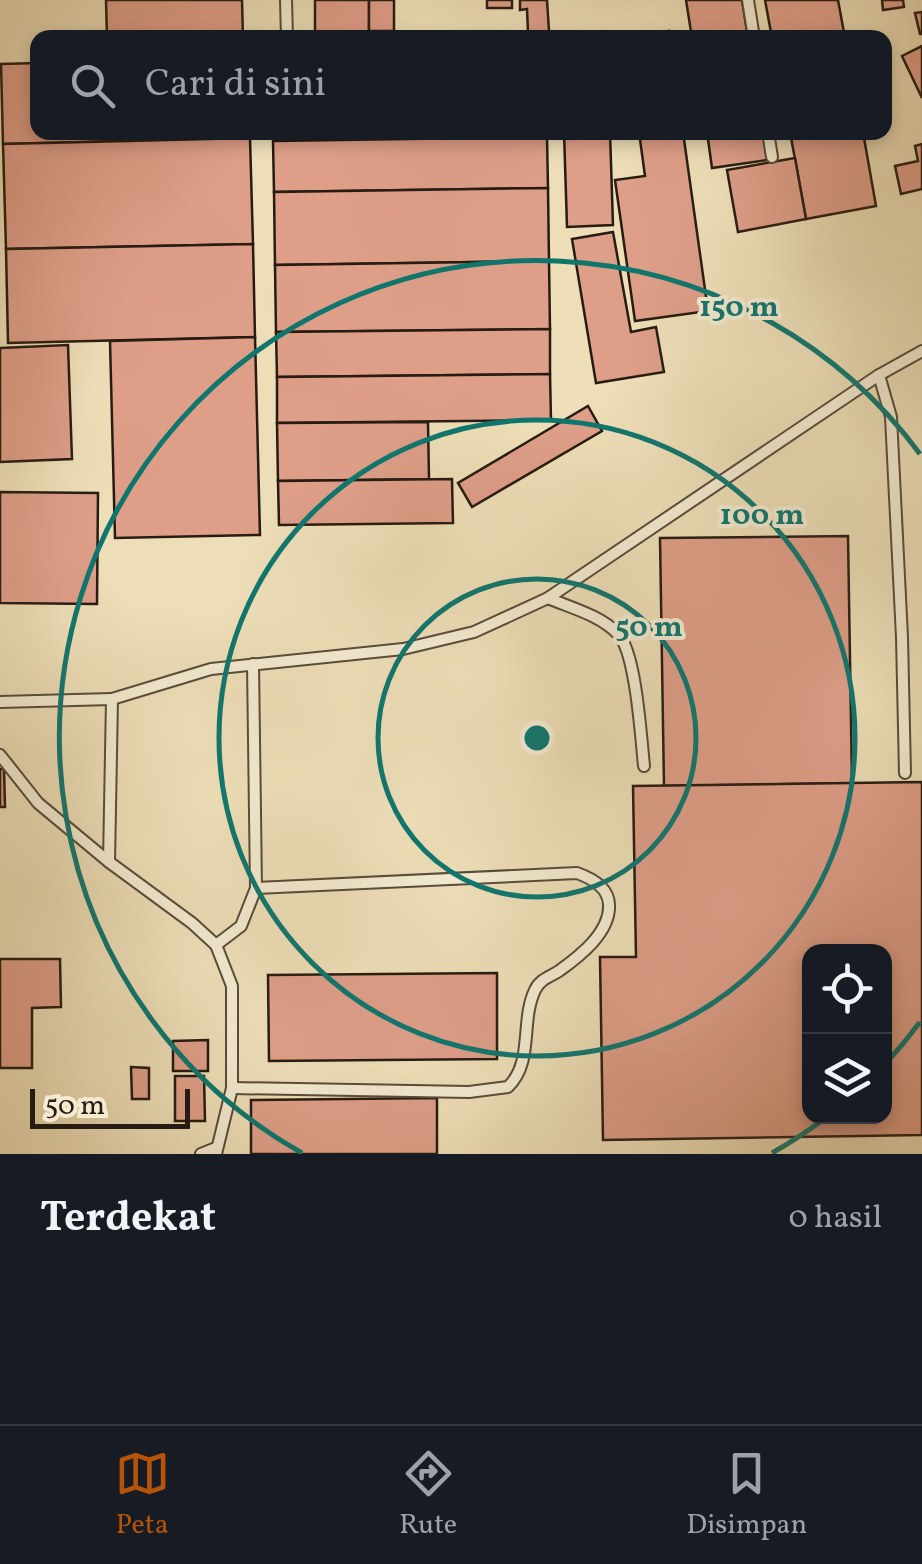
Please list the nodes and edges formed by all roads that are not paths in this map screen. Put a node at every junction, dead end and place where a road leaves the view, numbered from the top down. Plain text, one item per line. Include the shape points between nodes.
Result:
1 (286, 0) edge
2 (748, 0) edge
3 (287, 30) edge
4 (753, 30) edge
5 (769, 140) edge
6 (772, 157) dead end
7 (922, 352) edge
8 (879, 375) junction
9 (548, 598) junction
10 (253, 664) junction
11 (112, 700) junction
12 (0, 702) edge
13 (0, 755) edge
14 (644, 766) dead end
15 (905, 773) dead end
16 (109, 862) junction
17 (256, 888) junction
18 (216, 946) junction
19 (232, 1088) junction
20 (216, 1151) edge
21 (200, 1154) edge

1 - 3 lane
2 - 4 lane
5 - 6 lane
7 - 8 lane
8 - 9 lane
8 - 15 lane via 891,416
9 - 10 lane via 474,632 402,649
9 - 14 lane via 622,637
10 - 11 lane via 211,669
10 - 17 lane
11 - 12 lane
11 - 16 lane
13 - 16 lane via 38,803
16 - 18 lane
17 - 18 lane via 241,926
17 - 19 lane via 577,873 595,881 609,908 588,946 537,986 520,1073 508,1087
18 - 19 lane via 232,986
19 - 20 lane
20 - 21 lane

